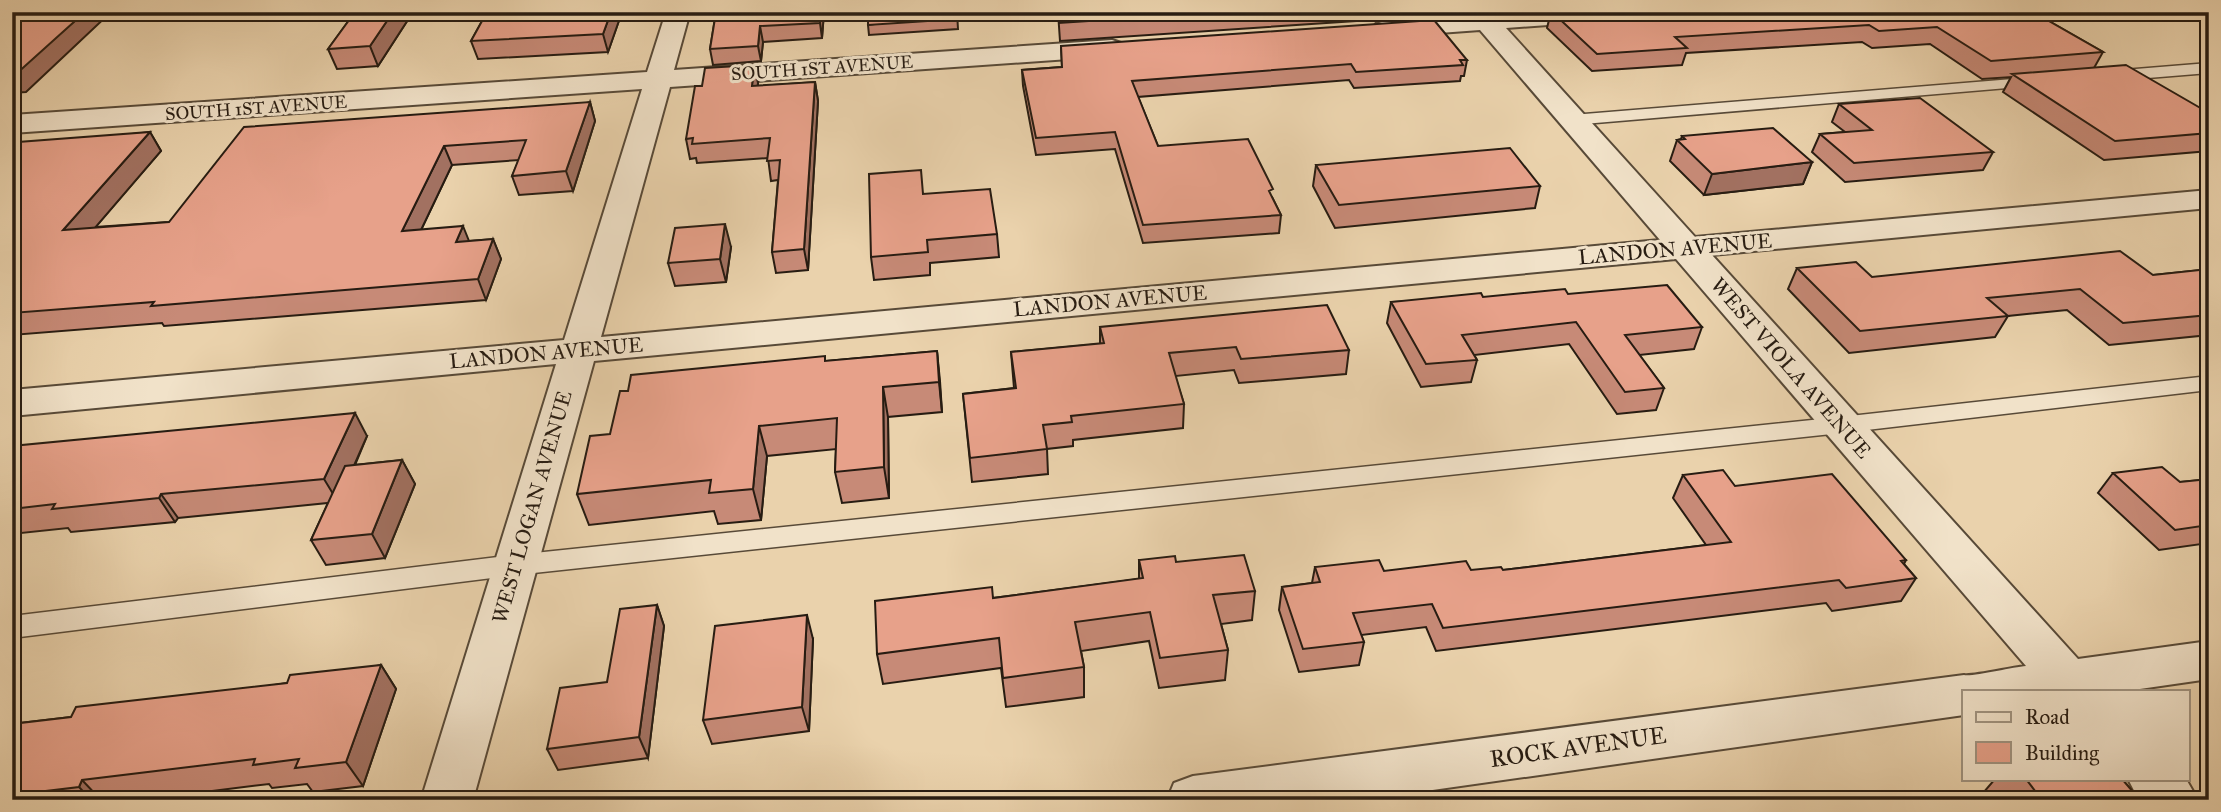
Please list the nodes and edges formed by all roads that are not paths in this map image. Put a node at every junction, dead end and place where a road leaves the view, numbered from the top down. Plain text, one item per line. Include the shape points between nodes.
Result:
1 (678, 12) edge
2 (1631, 12) edge
3 (1482, 17) edge
4 (1362, 30) edge
5 (1141, 46) edge
6 (2209, 68) edge
7 (2098, 77) edge
8 (659, 80) junction
9 (2057, 80) edge
10 (1572, 120) junction
11 (12, 124) edge
12 (2209, 199) edge
13 (1685, 248) junction
14 (578, 351) junction
15 (2209, 383) edge
16 (12, 403) edge
17 (1841, 425) junction
18 (515, 565) junction
19 (12, 627) edge
20 (2209, 660) edge
21 (2072, 686) edge
22 (2005, 690) edge
23 (1962, 695) edge
24 (2155, 780) edge
25 (447, 800) edge
26 (1193, 800) edge
27 (2172, 800) edge

1 - 8 street, WEST LOGAN AVENUE
2 - 3 street
3 - 4 street
3 - 10 street, WEST VIOLA AVENUE
5 - 8 street, SOUTH 1ST AVENUE
6 - 7 lane
8 - 11 street, SOUTH 1ST AVENUE
8 - 14 street, WEST LOGAN AVENUE
9 - 10 lane
10 - 13 street, WEST VIOLA AVENUE
12 - 13 street, LANDON AVENUE
13 - 14 street, LANDON AVENUE
13 - 17 street, WEST VIOLA AVENUE
14 - 16 street, LANDON AVENUE
14 - 18 street, WEST LOGAN AVENUE
15 - 17 lane
17 - 18 lane
17 - 21 street, WEST VIOLA AVENUE
18 - 19 lane
18 - 25 street, WEST LOGAN AVENUE
20 - 21 street
21 - 22 street
23 - 26 street, ROCK AVENUE
24 - 27 street

